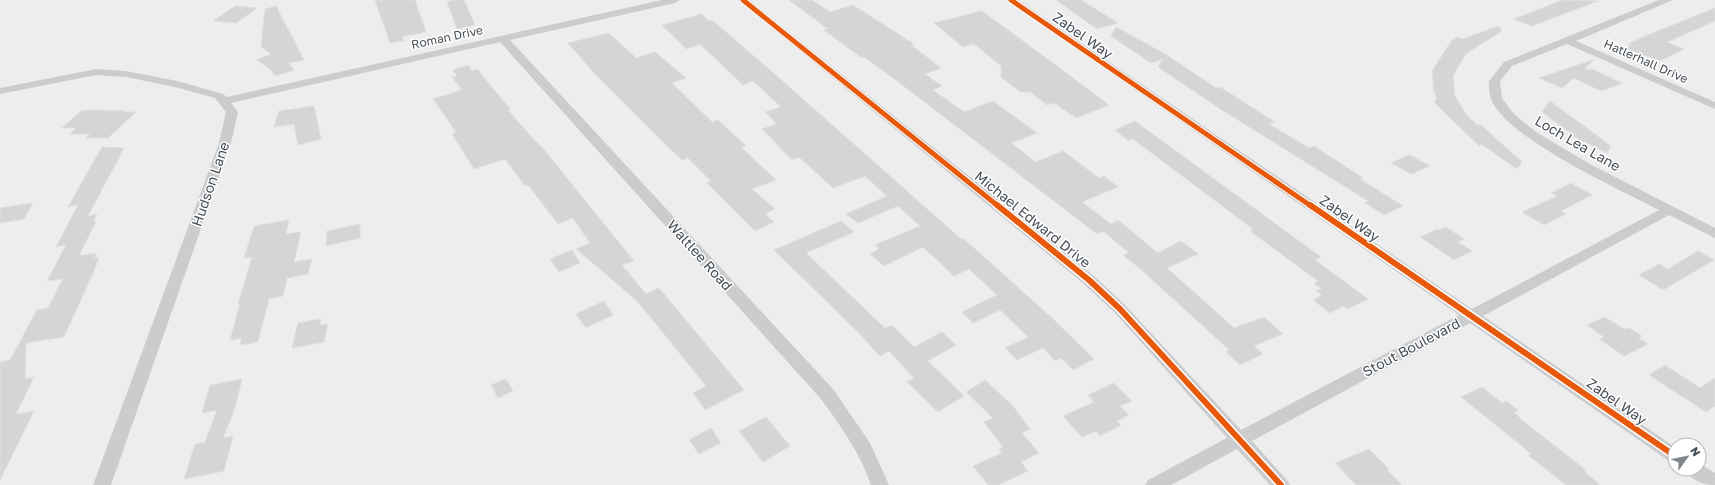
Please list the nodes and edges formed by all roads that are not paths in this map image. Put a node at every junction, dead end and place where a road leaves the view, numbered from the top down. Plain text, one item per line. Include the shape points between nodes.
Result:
1 (675, 0) edge
2 (743, 0) edge
3 (1011, 0) edge
4 (1668, 0) edge
5 (502, 38) junction
6 (1566, 40) junction
7 (0, 91) edge
8 (224, 101) junction
9 (1715, 106) edge
10 (1669, 210) junction
11 (1715, 234) edge
12 (1471, 315) junction
13 (1241, 439) junction
14 (1667, 450) edge
15 (1706, 477) edge
16 (1715, 483) edge
17 (102, 485) edge
18 (880, 485) edge
19 (1154, 485) edge
20 (1281, 485) edge

1 - 5 street, Roman Drive
2 - 13 street, Michael Edward Drive via 1089,280 1120,308
3 - 12 street, Zabel Way
4 - 6 street, Loch Lea Lane
5 - 8 street, Roman Drive
5 - 18 street, Waltlee Road via 827,394 866,450
6 - 9 street, Hatlerhall Drive
6 - 10 street, Loch Lea Lane via 1515,60 1498,73 1494,90 1500,105 1513,120 1542,142
7 - 8 street via 83,74 108,72 177,84 219,96
8 - 17 street, Hudson Lane via 232,112 225,143
10 - 11 street, Loch Lea Lane
10 - 12 street, Stout Boulevard
12 - 13 street, Stout Boulevard
12 - 14 street, Zabel Way
13 - 19 street, Stout Boulevard
13 - 20 street, Michael Edward Drive
15 - 16 street

